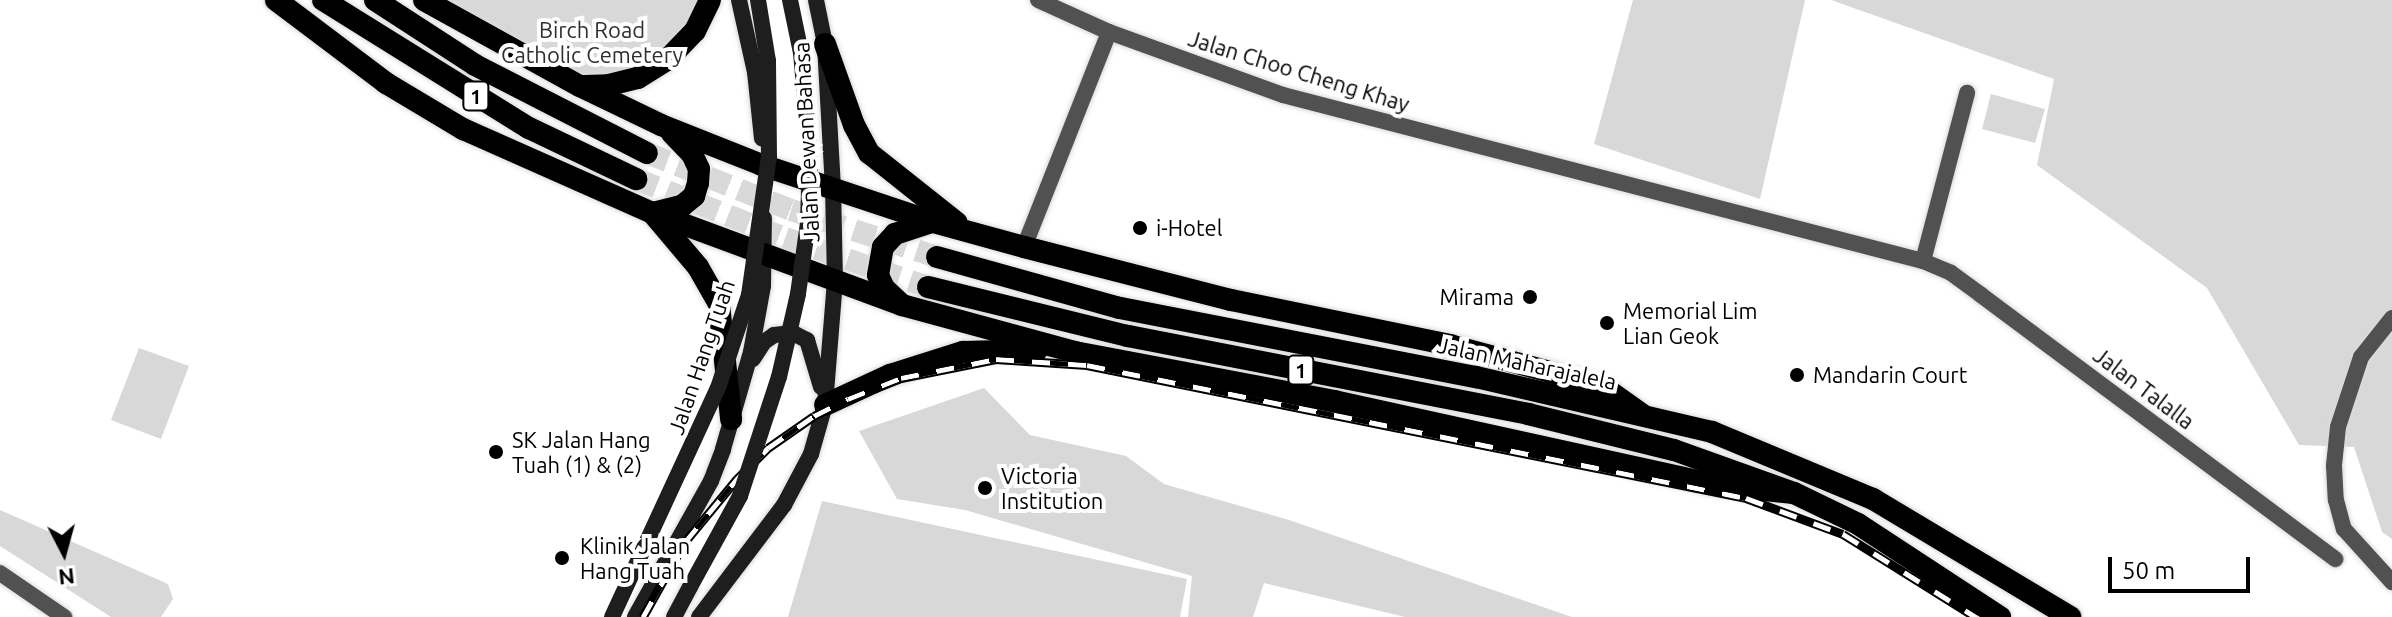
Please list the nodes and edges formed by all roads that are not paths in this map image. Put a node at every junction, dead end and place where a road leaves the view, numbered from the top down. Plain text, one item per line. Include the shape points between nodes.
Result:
1 (276, 0) edge
2 (323, 0) edge
3 (375, 0) edge
4 (424, 0) edge
5 (710, 0) edge
6 (739, 0) edge
7 (758, 0) edge
8 (790, 0) edge
9 (816, 0) edge
10 (1038, 0) edge
11 (1109, 32) junction
12 (825, 44) junction
13 (580, 86) junction
14 (1967, 93) dead end
15 (661, 125) junction
16 (647, 153) tunnel mouth
17 (1507, 153) joint
18 (762, 165) junction
19 (636, 179) tunnel mouth
20 (833, 188) junction
21 (653, 213) junction
22 (933, 222) junction
23 (965, 229) junction
24 (1024, 247) junction
25 (766, 256) junction
26 (937, 257) tunnel mouth
27 (1923, 261) junction
28 (835, 282) junction
29 (928, 287) tunnel mouth
30 (902, 305) junction
31 (2392, 318) edge
32 (1075, 352) junction
33 (744, 374) junction
34 (825, 405) junction
35 (1643, 415) junction
36 (731, 419) junction
37 (1794, 493) junction
38 (2335, 559) dead end
39 (0, 573) edge
40 (2392, 582) edge
41 (64, 617) edge
42 (612, 617) edge
43 (635, 617) edge
44 (674, 617) edge
45 (699, 617) edge
46 (2000, 617) edge
47 (2070, 617) edge

1 - 21 highway via 386,83 463,129
2 - 19 highway, 1 via 529,128
3 - 16 highway, 1 via 475,65
4 - 13 highway
5 - 13 highway via 695,31 667,60 638,78
6 - 18 main road, Jalan Dewan Bahasa via 755,72
7 - 42 main road, Jalan Hang Tuah, bridge via 768,61 769,157 749,295 712,402
8 - 44 main road, bridge via 801,53 810,154 798,294 779,377 740,496
9 - 12 main road, Jalan Dewan Bahasa
10 - 11 street, Jalan Choo Cheng Khay
11 - 17 street, Jalan Choo Cheng Khay via 1283,95
11 - 24 street
12 - 20 main road, Jalan Dewan Bahasa
12 - 23 highway via 869,153
13 - 15 highway
14 - 27 street
15 - 18 highway
15 - 21 highway via 692,154 698,183 694,196 682,206
17 - 27 street, Jalan Talalla
18 - 20 highway
18 - 25 main road, Jalan Dewan Bahasa
20 - 22 highway
20 - 28 main road, Jalan Dewan Bahasa
21 - 25 highway
21 - 36 highway via 698,267 719,304
22 - 23 highway
22 - 30 highway via 895,234 883,247 878,275
23 - 24 highway
24 - 35 highway via 1231,300 1450,345 1602,386
25 - 28 highway
25 - 33 main road, Jalan Hang Tuah
26 - 35 highway, Jalan Maharajalela / 1 via 1120,308
27 - 38 street, Jalan Talalla via 1951,273
28 - 30 highway
28 - 34 main road
29 - 37 highway, 1 via 1128,336 1528,414 1674,450
30 - 32 highway
31 - 40 street via 2361,357 2338,427 2334,466 2344,529
32 - 34 highway via 963,352 890,375
32 - 37 highway via 1334,401 1696,481
33 - 34 main road via 764,342 793,333 807,340
33 - 36 main road, Jalan Hang Tuah
34 - 45 main road via 811,454 784,505
35 - 47 highway, Jalan Maharajalela / 1 via 1712,432 1873,499
36 - 43 main road, Jalan Hang Tuah via 711,481
37 - 46 highway, 1 via 1858,524
39 - 41 street

